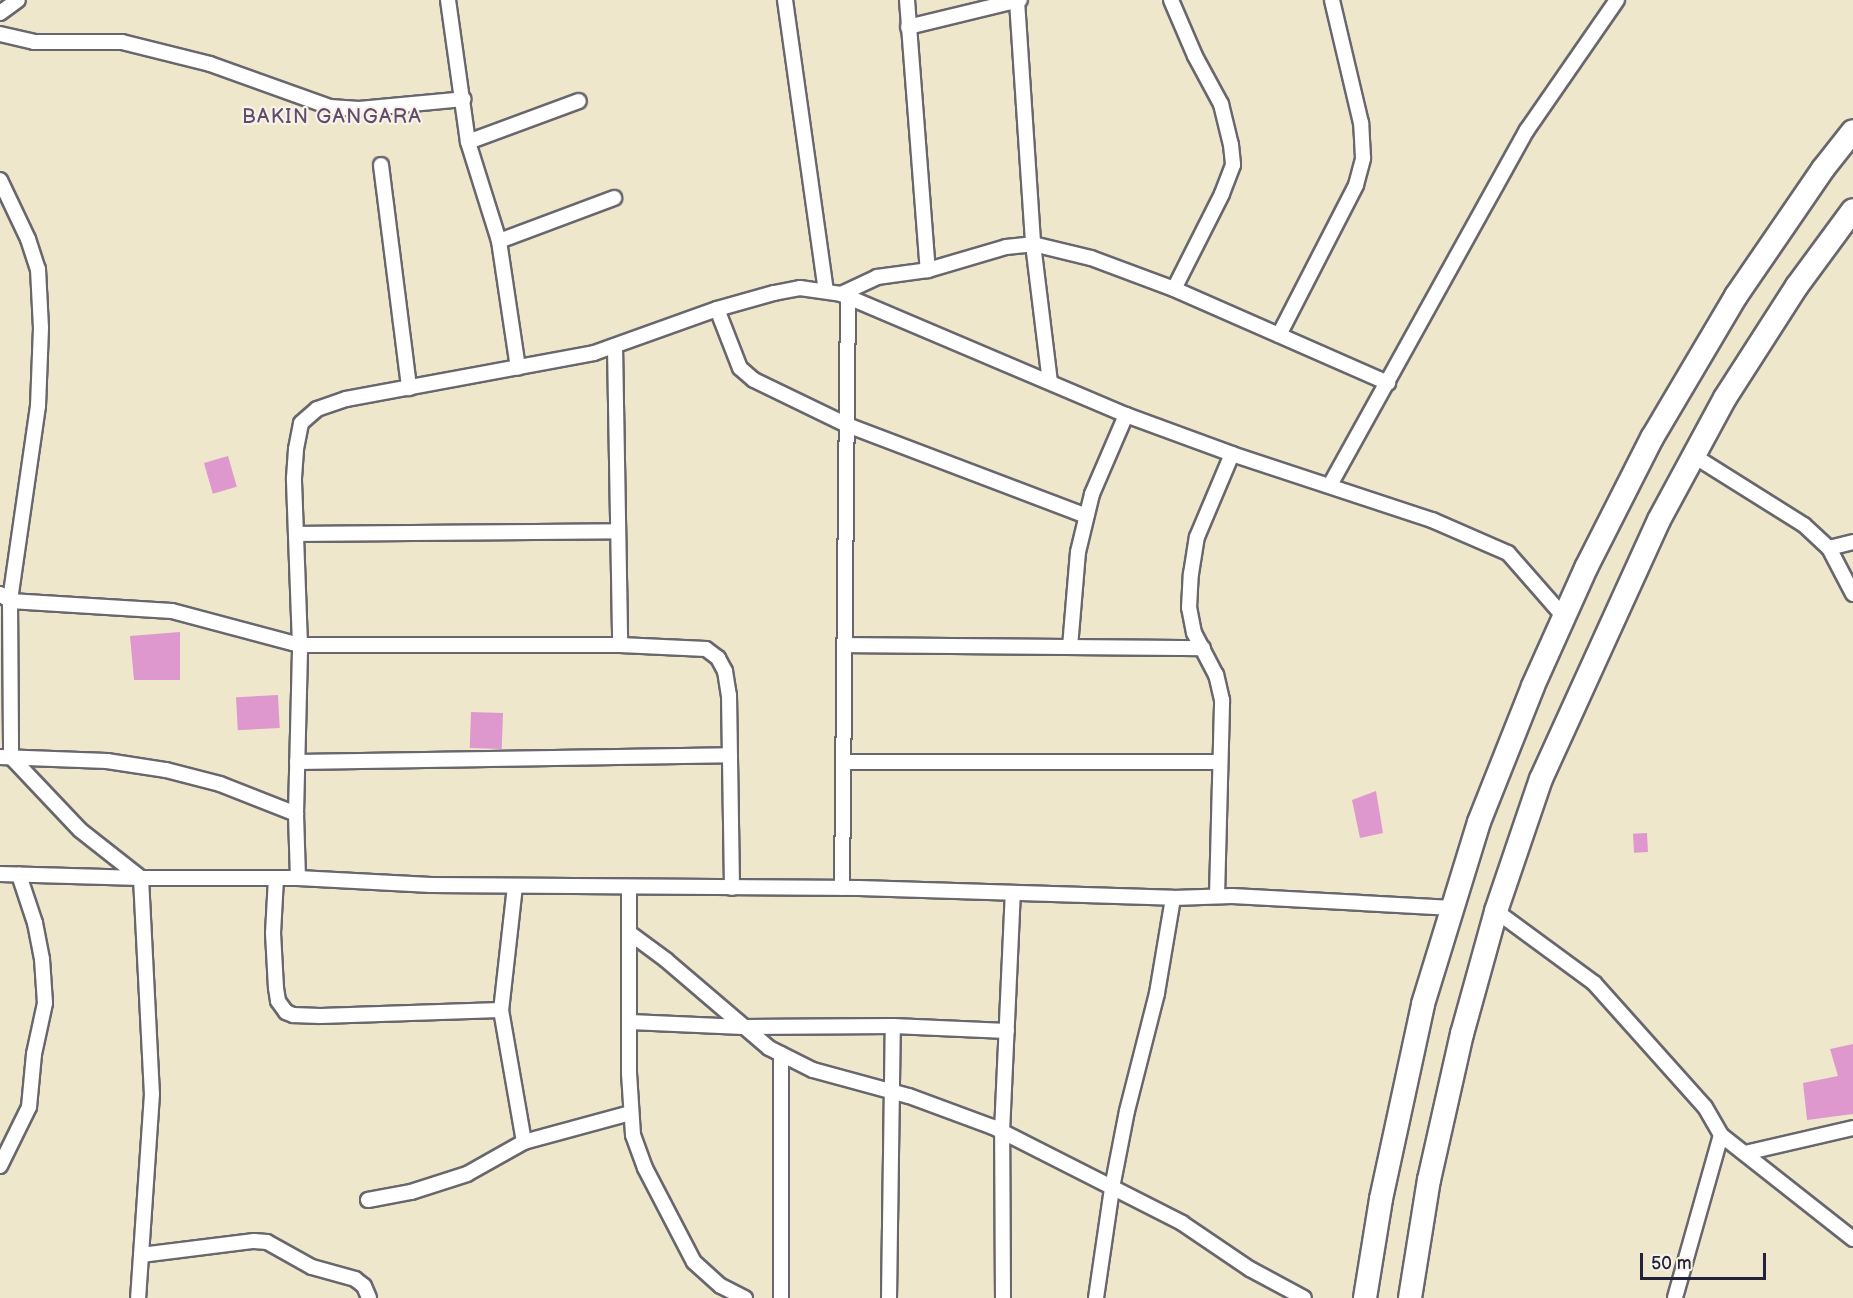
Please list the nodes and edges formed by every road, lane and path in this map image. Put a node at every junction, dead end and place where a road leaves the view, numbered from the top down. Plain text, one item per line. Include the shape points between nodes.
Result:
1 (18, 0) edge
2 (448, 0) edge
3 (785, 0) edge
4 (907, 0) edge
5 (1019, 0) edge
6 (1171, 0) edge
7 (1332, 0) edge
8 (1617, 0) edge
9 (0, 13) edge
10 (908, 27) junction
11 (0, 34) edge
12 (464, 99) junction
13 (579, 101) dead end
14 (1853, 131) edge
15 (468, 142) junction
16 (381, 165) dead end
17 (0, 180) edge
18 (614, 198) dead end
19 (1853, 210) edge
20 (499, 241) junction
21 (1033, 244) junction
22 (928, 270) junction
23 (1173, 289) junction
24 (826, 290) junction
25 (845, 296) junction
26 (717, 309) junction
27 (1279, 335) junction
28 (615, 346) junction
29 (518, 368) junction
30 (1050, 382) junction
31 (1388, 383) junction
32 (409, 388) junction
33 (1126, 415) junction
34 (847, 425) junction
35 (1232, 454) junction
36 (1694, 456) junction
37 (1330, 485) junction
38 (1086, 516) junction
39 (618, 531) junction
40 (298, 534) junction
41 (1853, 542) edge
42 (1829, 548) junction
43 (1853, 594) edge
44 (5, 598) edge
45 (1563, 617) junction
46 (300, 645) junction
47 (620, 645) junction
48 (844, 645) junction
49 (1070, 647) junction
50 (1203, 648) junction
51 (730, 755) junction
52 (6, 757) edge
53 (297, 762) junction
54 (843, 762) junction
55 (1218, 762) junction
56 (296, 814) junction
57 (0, 874) edge
58 (19, 874) junction
59 (141, 878) junction
60 (276, 878) junction
61 (298, 878) junction
62 (515, 886) junction
63 (629, 887) junction
64 (732, 888) junction
65 (842, 888) junction
66 (1013, 893) junction
67 (1217, 896) junction
68 (1173, 898) junction
69 (1453, 908) junction
70 (1496, 911) junction
71 (631, 934) junction
72 (501, 1010) junction
73 (630, 1022) junction
74 (893, 1026) junction
75 (744, 1027) junction
76 (1007, 1030) junction
77 (781, 1054) junction
78 (893, 1092) junction
79 (630, 1113) junction
80 (1853, 1128) edge
81 (1002, 1132) junction
82 (1721, 1135) junction
83 (524, 1142) junction
84 (1745, 1153) junction
85 (0, 1166) edge
86 (1112, 1188) junction
87 (368, 1200) dead end
88 (1853, 1239) edge
89 (141, 1255) junction
90 (138, 1298) edge
91 (369, 1298) edge
92 (745, 1298) edge
93 (781, 1298) edge
94 (889, 1298) edge
95 (1003, 1298) edge
96 (1096, 1298) edge
97 (1304, 1298) edge
98 (1365, 1298) edge
99 (1410, 1298) edge
100 (1675, 1298) edge

1 - 9 street
2 - 12 street
3 - 24 street
4 - 10 street
5 - 10 street
5 - 21 street
6 - 23 street via 1221,104 1233,165
7 - 27 street via 1361,123 1363,158 1356,185
8 - 31 street via 1527,130
10 - 22 street
11 - 12 street via 34,42 122,42 210,64 330,107 359,109
12 - 15 street
13 - 15 street
14 - 45 main road via 1736,296 1652,438
15 - 20 street
16 - 32 street
17 - 44 street via 38,270 41,328 38,406
18 - 20 street
19 - 36 main road via 1797,286 1725,398
20 - 29 street
21 - 22 street via 1006,247
21 - 23 street via 1091,258
21 - 30 street
22 - 25 street via 877,277
23 - 27 street
24 - 25 street
24 - 26 street via 800,288
25 - 30 street
25 - 34 street
26 - 28 street
26 - 34 street via 740,368 754,380
27 - 31 street
28 - 29 street
28 - 39 street
29 - 32 street
30 - 33 street
31 - 37 street
32 - 40 street via 336,402 317,409 301,423 294,478
33 - 35 street
33 - 38 street
34 - 38 street
34 - 48 street
35 - 37 street
35 - 50 street via 1197,537 1191,574 1189,608 1194,633
36 - 42 street via 1804,525
36 - 70 main road via 1659,520 1541,779
37 - 45 street via 1432,520 1508,553
38 - 49 street via 1078,552
39 - 40 street
39 - 47 street
40 - 46 street
41 - 42 street
42 - 43 street
44 - 46 street via 172,610
44 - 52 street
45 - 69 main road via 1479,822
46 - 47 street
46 - 53 street
47 - 51 street via 706,649 718,658 729,695
48 - 49 street
48 - 54 street
49 - 50 street
50 - 55 street via 1222,700
51 - 53 street
51 - 64 street
52 - 56 street via 107,761 166,770 220,784
52 - 59 street via 80,830
53 - 56 street
54 - 55 street
54 - 65 street
55 - 67 street
56 - 61 street
57 - 58 street
58 - 59 street
58 - 85 street via 37,932 45,1003 34,1054 29,1107
59 - 60 street
59 - 89 street via 152,1094
60 - 61 street
60 - 72 street via 276,988 278,1001 286,1012 320,1016
61 - 62 street
62 - 63 street
62 - 72 street
63 - 64 street
63 - 71 street
64 - 65 street
65 - 66 street
66 - 68 street
66 - 76 street
67 - 68 street
67 - 69 street
68 - 86 street via 1157,993
69 - 98 main road via 1424,1004 1381,1199
70 - 82 street via 1594,983 1705,1107
70 - 99 main road via 1429,1180
71 - 73 street
71 - 75 street
72 - 83 street
73 - 75 street
73 - 79 street
74 - 75 street
74 - 76 street
74 - 78 street
75 - 77 street
76 - 81 street
77 - 78 street via 813,1070
77 - 93 street
78 - 81 street
78 - 94 street
79 - 83 street
79 - 92 street via 645,1168 694,1262 722,1286
80 - 84 street
81 - 86 street
81 - 95 street
82 - 84 street
82 - 100 street
83 - 87 street via 467,1174 411,1192
84 - 88 street
86 - 96 street
86 - 97 street via 1182,1223 1250,1269
89 - 90 street
89 - 91 street via 267,1242 312,1268 355,1279 364,1286

